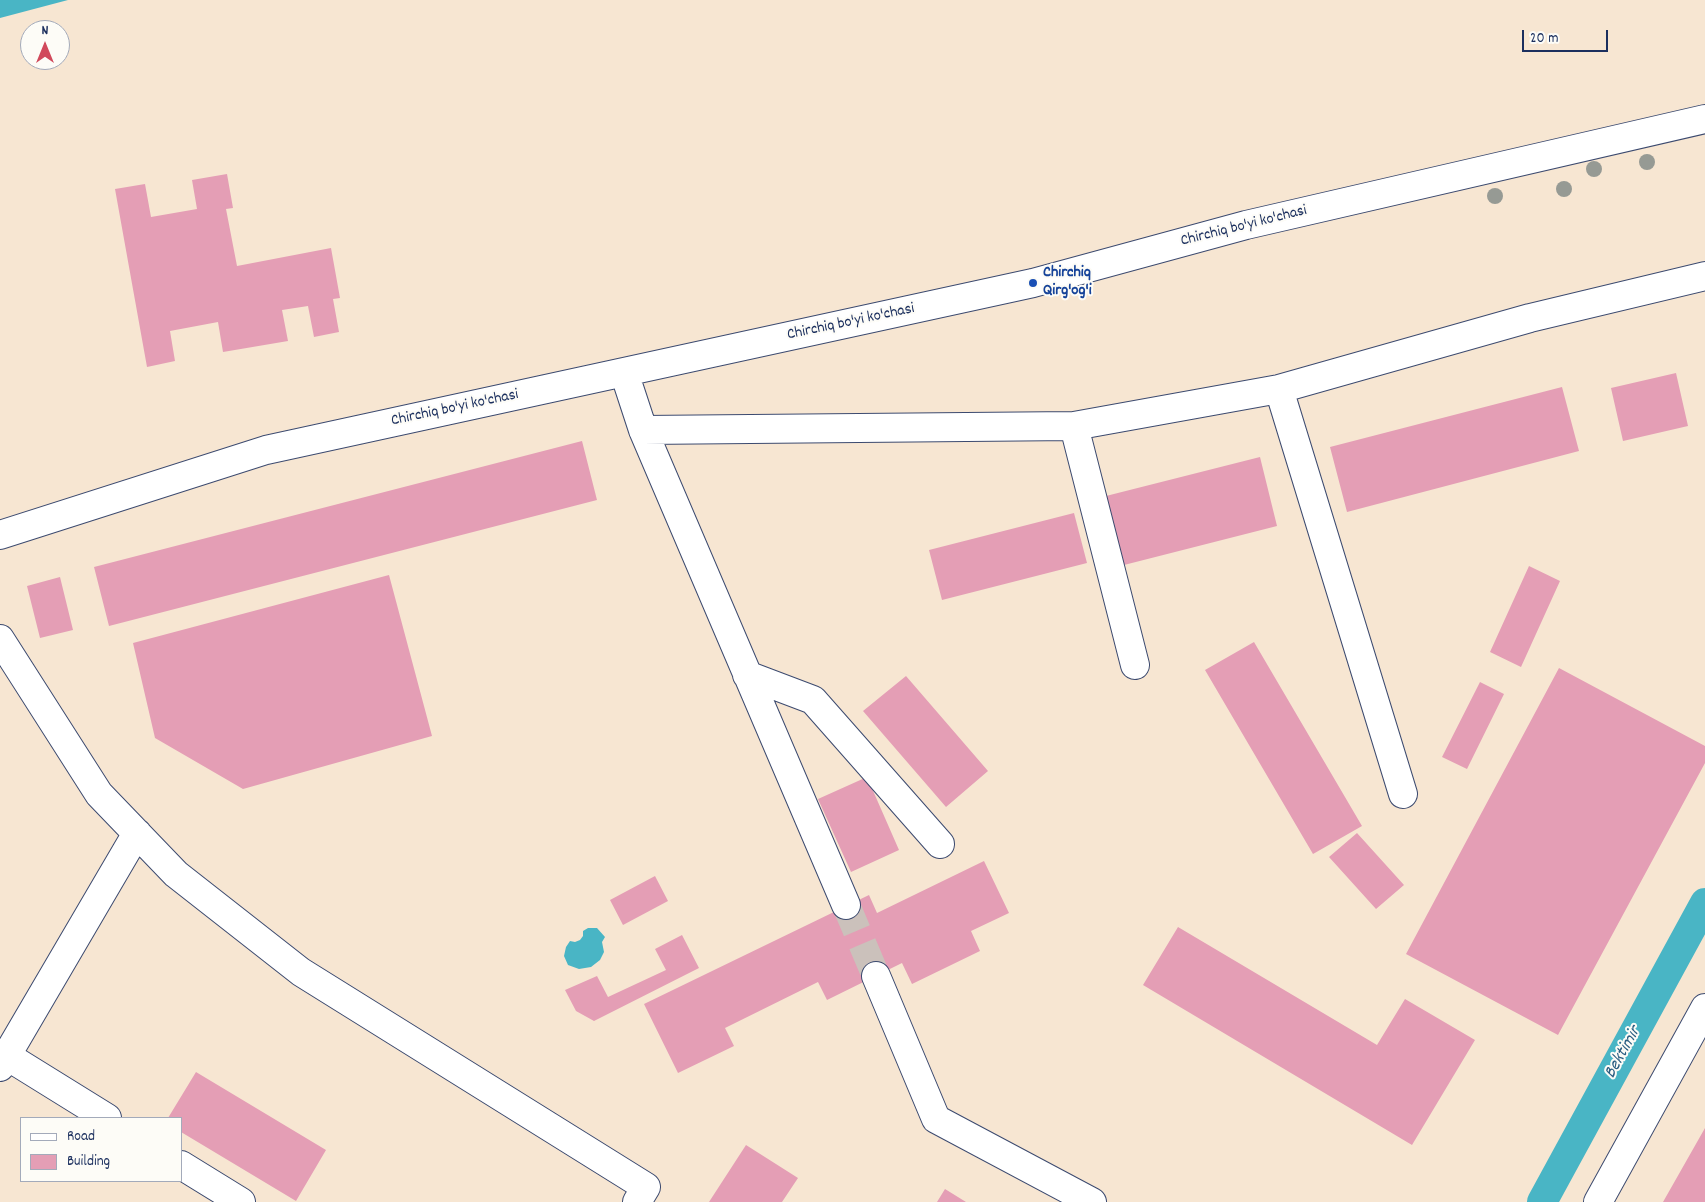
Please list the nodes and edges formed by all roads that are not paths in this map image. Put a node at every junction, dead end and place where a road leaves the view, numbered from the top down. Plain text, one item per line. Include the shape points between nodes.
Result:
1 (1705, 119) edge
2 (1705, 276) edge
3 (624, 372) junction
4 (1279, 389) junction
5 (1074, 426) junction
6 (642, 430) junction
7 (0, 535) edge
8 (0, 639) edge
9 (1135, 665) dead end
10 (747, 675) junction
11 (1403, 794) dead end
12 (137, 832) junction
13 (940, 844) dead end
14 (846, 906) tunnel mouth
15 (876, 976) tunnel mouth
16 (1705, 1008) edge
17 (3, 1062) edge
18 (104, 1117) edge
19 (182, 1166) edge
20 (241, 1202) edge
21 (637, 1202) edge
22 (1092, 1202) edge
23 (1598, 1202) edge

1 - 3 street, Chirchiq bo'yi ko'chasi via 1246,225 1033,283
2 - 4 street via 1530,318
3 - 6 street
3 - 7 street, Chirchiq bo'yi ko'chasi via 266,450
4 - 5 street
4 - 11 street
5 - 6 street
5 - 9 street
6 - 10 street
8 - 12 street via 99,794
10 - 13 street via 814,700
10 - 14 street
12 - 17 street
12 - 21 street via 176,874 301,972 646,1187
15 - 22 street via 936,1119
16 - 23 street
17 - 18 street
19 - 20 street

